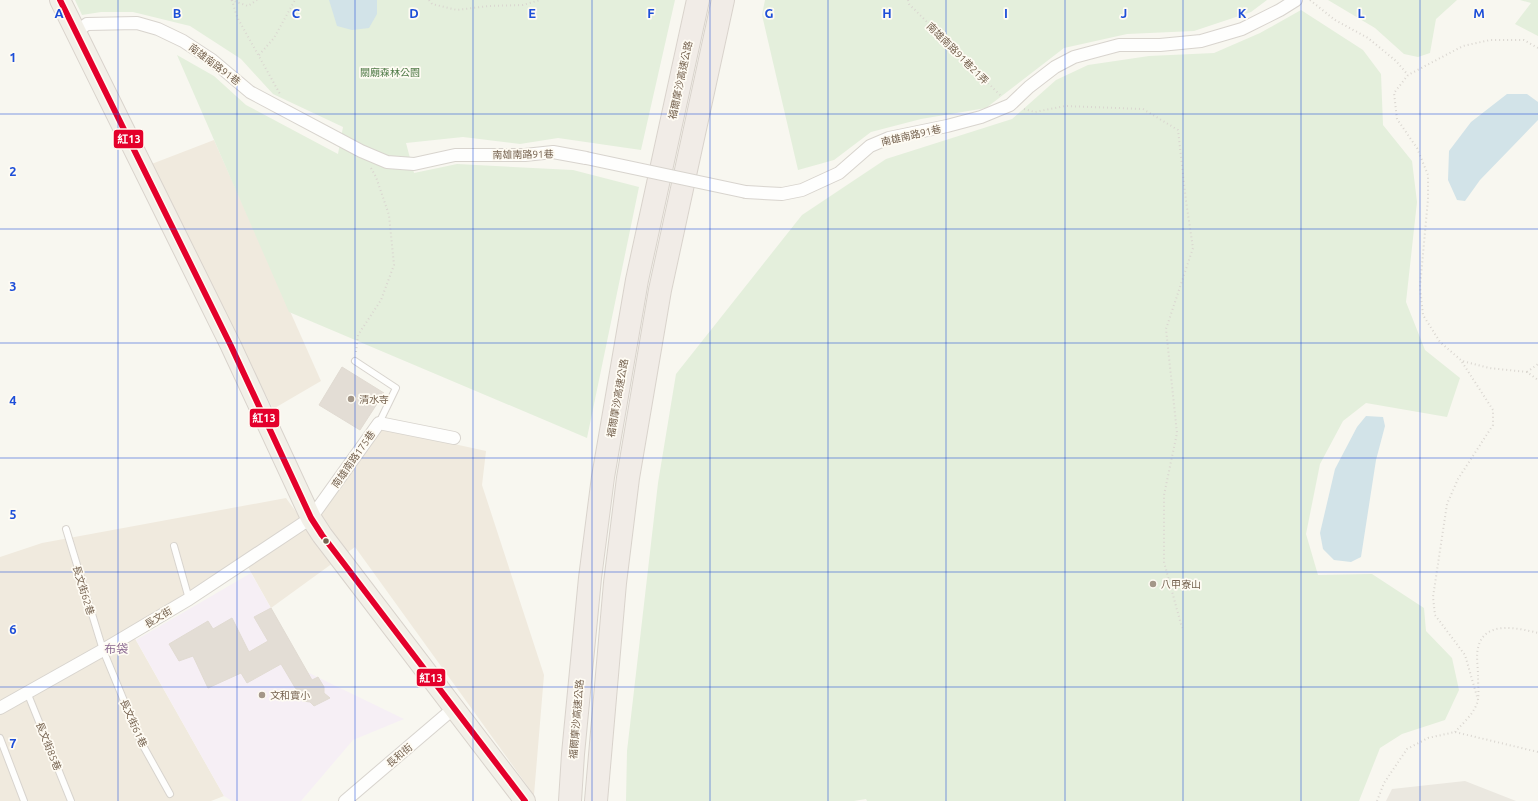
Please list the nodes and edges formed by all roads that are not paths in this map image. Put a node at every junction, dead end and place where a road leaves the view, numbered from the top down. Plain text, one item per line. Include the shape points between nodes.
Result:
1 (60, 0) edge
2 (698, 0) edge
3 (723, 0) edge
4 (1296, 0) edge
5 (76, 32) junction
6 (355, 361) road end
7 (378, 423) junction
8 (454, 438) dead end
9 (311, 518) junction
10 (66, 529) dead end
11 (174, 546) dead end
12 (189, 599) junction
13 (103, 650) junction
14 (27, 692) junction
15 (0, 708) edge
16 (454, 708) junction
17 (0, 738) edge
18 (170, 794) dead end
19 (24, 801) edge
20 (71, 801) edge
21 (345, 801) edge
22 (525, 801) edge
23 (570, 801) edge
24 (596, 801) edge

1 - 5 main road
2 - 23 highway, 福爾摩沙高速公路 via 637,280 603,477 590,578
3 - 24 highway via 660,290 628,478 615,583
4 - 5 street, 南雄南路91巷, bridge via 1242,28 1201,41 1120,45 1074,57 1055,66 1010,105 981,117 889,138 870,146 839,173 802,190 782,194 746,192 553,152 455,155 414,164 387,162 361,151 250,92 212,60 183,41 158,29 137,23 87,24
5 - 9 main road via 231,346
6 - 7 lane via 396,388
7 - 8 street, 南雄南路175巷
7 - 9 street, 南雄南路175巷
9 - 12 street, 長文街
9 - 16 main road
10 - 13 lane, 長文街62巷
11 - 12 lane
12 - 13 street, 長文街
13 - 14 street, 長文街
13 - 18 lane, 長文街61巷 via 141,742
14 - 15 street, 長文街
14 - 20 lane, 長文街85巷
16 - 21 street, 長和街
16 - 22 main road
17 - 19 lane

